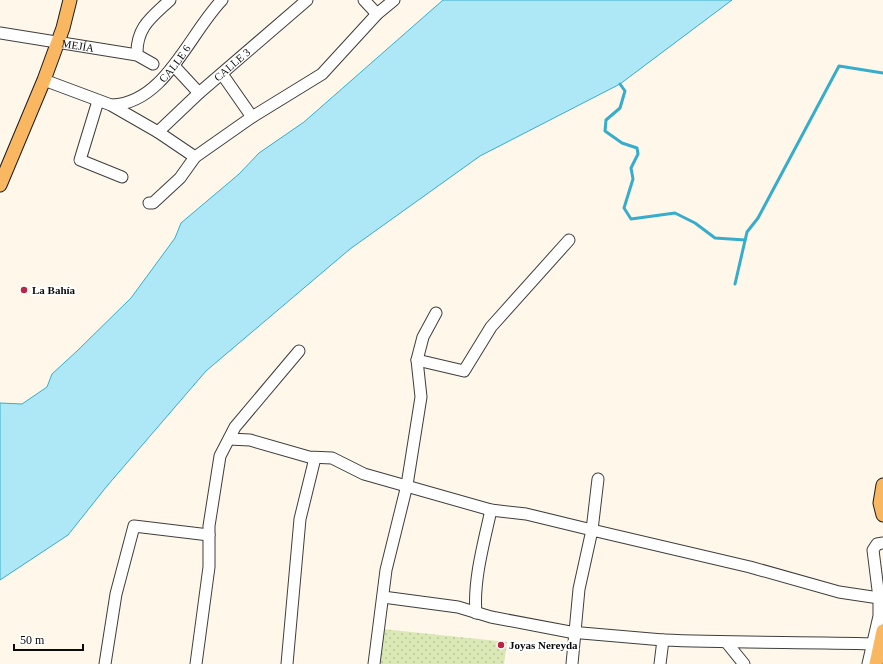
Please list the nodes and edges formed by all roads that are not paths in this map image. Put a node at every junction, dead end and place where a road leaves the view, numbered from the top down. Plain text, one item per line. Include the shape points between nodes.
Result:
1 (70, 0) edge
2 (170, 0) edge
3 (222, 0) edge
4 (307, 0) edge
5 (364, 0) edge
6 (394, 0) edge
7 (378, 14) junction
8 (0, 33) edge
9 (58, 41) junction
10 (137, 55) junction
11 (153, 64) dead end
12 (174, 66) junction
13 (222, 74) junction
14 (44, 80) junction
15 (199, 93) junction
16 (98, 101) junction
17 (111, 105) junction
18 (252, 117) junction
19 (158, 132) junction
20 (195, 158) junction
21 (122, 177) dead end
22 (0, 182) edge
23 (148, 203) dead end
24 (569, 240) dead end
25 (436, 313) dead end
26 (299, 351) dead end
27 (417, 360) junction
28 (229, 439) junction
29 (315, 458) junction
30 (598, 479) dead end
31 (407, 485) junction
32 (883, 485) edge
33 (491, 510) junction
34 (883, 514) edge
35 (592, 530) junction
36 (209, 535) junction
37 (883, 543) edge
38 (383, 597) junction
39 (879, 598) junction
40 (476, 613) junction
41 (577, 632) junction
42 (883, 632) edge
43 (663, 640) junction
44 (727, 643) junction
45 (873, 644) junction
46 (105, 664) edge
47 (196, 664) edge
48 (287, 664) edge
49 (374, 664) edge
50 (572, 664) edge
51 (660, 664) edge
52 (744, 664) edge
53 (868, 664) edge
54 (876, 664) edge

1 - 9 main road
2 - 10 street via 145,24 137,42
3 - 12 street, CALLE 6
4 - 13 street, CALLE 3
5 - 7 street
6 - 7 street
7 - 18 street via 322,74
8 - 9 street, MEJÍA
9 - 10 street, MEJÍA
9 - 14 main road
10 - 11 street, MEJÍA
12 - 15 street
12 - 17 street, CALLE 6 via 141,98 124,105
13 - 15 street, CALLE 3
13 - 18 street
14 - 16 street
14 - 22 main road
15 - 19 street, CALLE 3
16 - 17 street
16 - 21 street via 80,160
17 - 19 street
18 - 20 street
19 - 20 street
20 - 23 street via 180,178 153,203
24 - 27 street via 491,327 464,371
25 - 27 street via 423,337
26 - 28 street via 235,427
27 - 31 street via 421,397
28 - 29 street via 250,440
28 - 36 street via 224,444 220,456
29 - 31 street via 332,458 364,474
29 - 48 street via 300,519
30 - 35 street
31 - 33 street
31 - 38 street via 386,570
32 - 34 main road via 880,503
33 - 35 street via 526,514
33 - 40 street via 483,548
35 - 39 street via 750,567 839,592
35 - 41 street via 579,589
36 - 46 street via 134,526 116,594
36 - 47 street via 209,566
37 - 39 street via 877,544 873,550
38 - 40 street via 458,607
38 - 49 street
39 - 45 street via 879,616
40 - 41 street
41 - 43 street
41 - 50 street
42 - 54 main road
43 - 44 street
43 - 51 street
44 - 45 street
44 - 52 street
45 - 53 street

